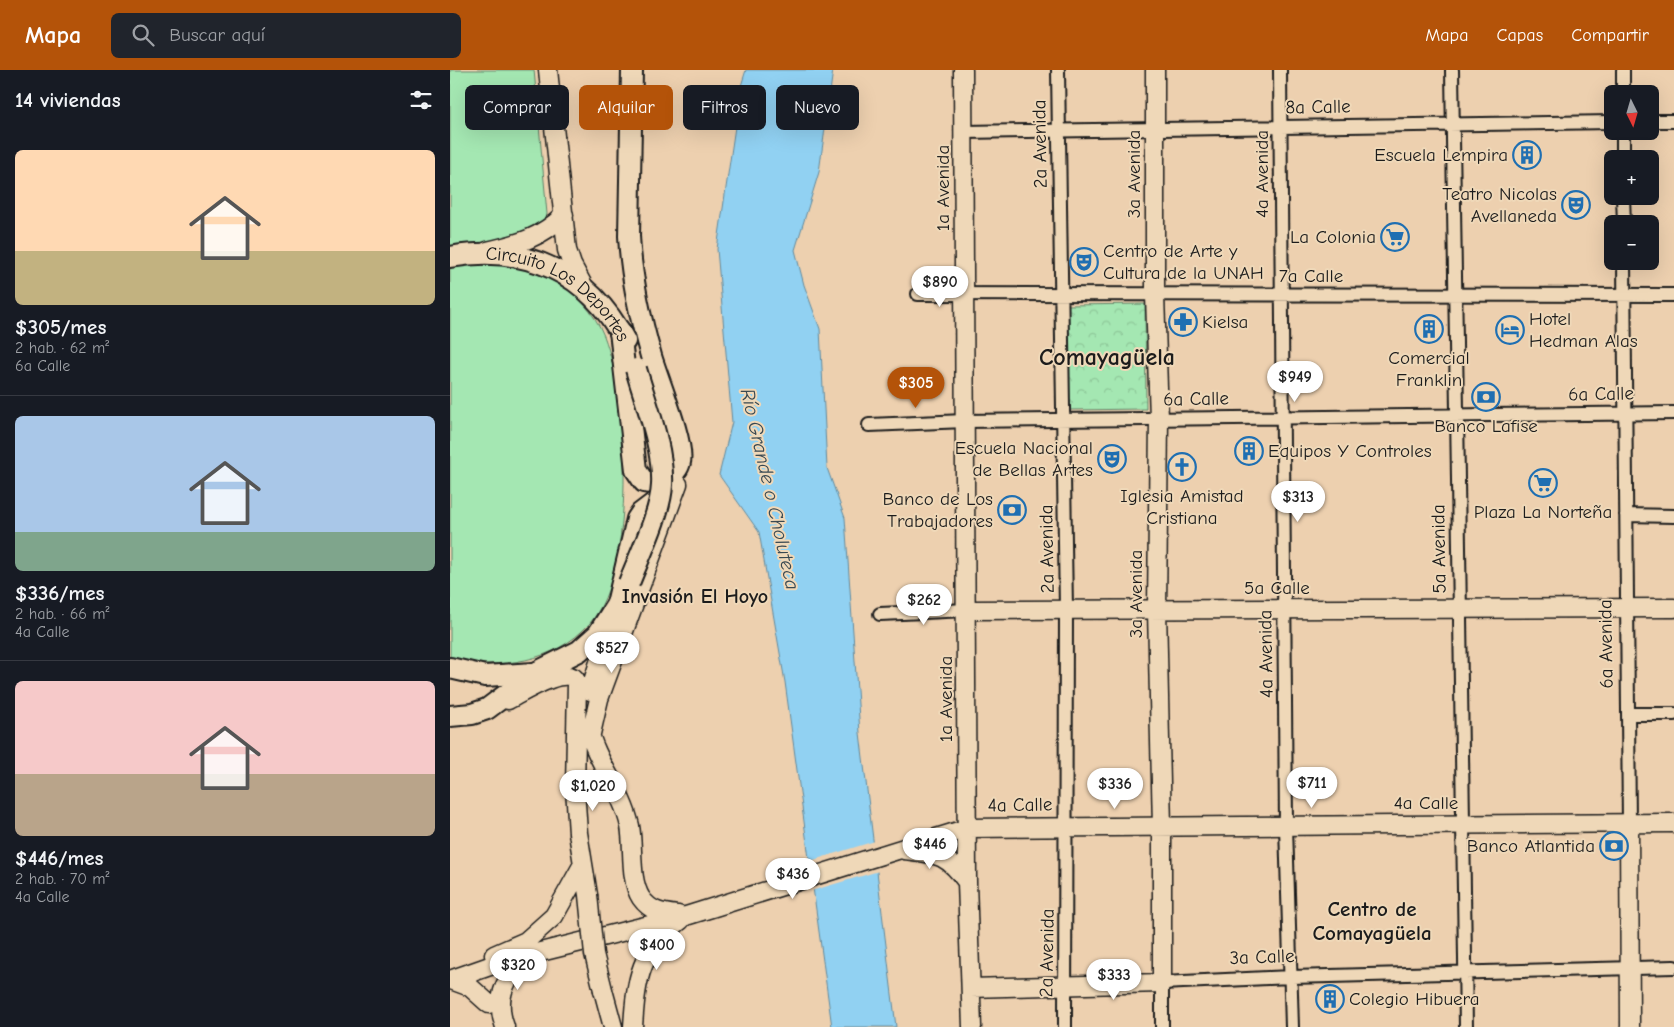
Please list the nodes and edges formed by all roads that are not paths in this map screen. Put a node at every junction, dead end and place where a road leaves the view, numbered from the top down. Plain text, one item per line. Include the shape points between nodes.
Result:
1 (548, 70) edge
2 (632, 70) edge
3 (640, 70) edge
4 (963, 70) edge
5 (1058, 70) edge
6 (1155, 70) edge
7 (1280, 70) edge
8 (1452, 70) edge
9 (1622, 70) edge
10 (1623, 85) edge
11 (1659, 121) edge
12 (1674, 121) edge
13 (1604, 122) edge
14 (1452, 123) junction
15 (1280, 127) junction
16 (1156, 129) junction
17 (1058, 130) junction
18 (964, 132) junction
19 (564, 215) junction
20 (476, 253) junction
21 (450, 257) edge
22 (1624, 270) edge
23 (586, 289) junction
24 (918, 294) dead end
25 (964, 294) junction
26 (1061, 295) junction
27 (1155, 295) junction
28 (1280, 295) junction
29 (1454, 295) junction
30 (1624, 295) junction
31 (1674, 295) edge
32 (620, 331) junction
33 (1674, 412) edge
34 (1625, 413) junction
35 (1456, 415) junction
36 (1284, 417) junction
37 (1159, 419) junction
38 (1064, 420) junction
39 (965, 421) junction
40 (869, 425) dead end
41 (678, 484) junction
42 (1626, 515) junction
43 (1674, 516) edge
44 (616, 608) junction
45 (1674, 608) edge
46 (1459, 609) junction
47 (1627, 609) junction
48 (967, 610) junction
49 (1066, 610) junction
50 (1157, 610) junction
51 (1284, 610) junction
52 (880, 614) dead end
53 (450, 668) edge
54 (535, 673) junction
55 (487, 709) junction
56 (1629, 714) junction
57 (1674, 714) edge
58 (450, 716) edge
59 (587, 738) junction
60 (1674, 823) edge
61 (1463, 824) junction
62 (1629, 824) junction
63 (1067, 826) junction
64 (1286, 826) junction
65 (1162, 827) junction
66 (968, 828) junction
67 (894, 851) junction
68 (582, 864) junction
69 (967, 882) junction
70 (686, 916) junction
71 (522, 957) junction
72 (504, 961) junction
73 (1629, 967) junction
74 (1674, 967) edge
75 (1465, 972) junction
76 (1291, 977) junction
77 (450, 978) edge
78 (1162, 983) junction
79 (1065, 987) junction
80 (971, 988) junction
81 (604, 993) junction
82 (489, 1004) junction
83 (493, 1027) edge
84 (505, 1027) edge
85 (598, 1027) edge
86 (613, 1027) edge
87 (634, 1027) edge
88 (972, 1027) edge
89 (1065, 1027) edge
90 (1162, 1027) edge
91 (1292, 1027) edge
92 (1466, 1027) edge
93 (1630, 1027) edge

1 - 19 street
2 - 32 main road via 630,263 650,354 681,453 677,470 653,484 644,482 636,470
3 - 41 main road via 639,263 659,351 692,448 692,465
4 - 18 street, 1a Avenida
5 - 17 street, 2a Avenida
6 - 16 street, 3a Avenida
7 - 15 street, 4a Avenida
8 - 14 street, 5a Avenida
9 - 10 street
11 - 12 street
13 - 14 street, 8a Calle
14 - 15 street, 8a Calle
14 - 29 street, 5a Avenida
15 - 16 street, 8a Calle
15 - 28 street, 4a Avenida
16 - 17 street, 8a Calle
16 - 27 street, 3a Avenida
17 - 18 street, 8a Calle
17 - 26 street, 2a Avenida
18 - 25 street, 1a Avenida
19 - 20 street via 528,241
19 - 23 street via 567,250 572,266
20 - 21 main road, Circuito Los Deportes
20 - 23 main road, Circuito Los Deportes via 506,254 534,260 561,272
22 - 30 street, 6a Avenida
23 - 32 main road, Circuito Los Deportes
24 - 25 street, 7a Calle
25 - 26 street, 7a Calle
25 - 39 street, 1a Avenida
26 - 27 street, 7a Calle
26 - 38 street, 2a Avenida
27 - 28 street, 7a Calle
27 - 37 street, 3a Avenida
28 - 29 street, 7a Calle
28 - 36 street, 4a Avenida
29 - 30 street, 7a Calle
29 - 35 street, 5a Avenida
30 - 31 street, 7a Calle
30 - 34 street, 6a Avenida
32 - 44 main road, Circuito Los Deportes, bridge via 636,369 660,456 662,486 658,505
33 - 34 street, 6a Calle
34 - 35 street, 6a Calle
34 - 42 street, 6a Avenida
35 - 36 street, 6a Calle
35 - 46 street, 5a Avenida
36 - 37 street, 6a Calle
36 - 51 street, 4a Avenida
37 - 38 street, 6a Calle
37 - 50 street, 3a Avenida
38 - 39 street, 6a Calle
38 - 49 street, 2a Avenida
39 - 40 street, 6a Calle
39 - 48 street, 1a Avenida
41 - 44 main road via 646,508 637,519
41 - 59 street via 598,699
42 - 43 street
42 - 47 street, 6a Avenida
44 - 54 main road, Circuito Los Deportes via 589,644
44 - 59 street via 584,709
45 - 47 street, 5a Calle
46 - 47 street, 5a Calle
46 - 51 street, 5a Calle
46 - 61 street, 5a Avenida
47 - 56 street, 6a Avenida
48 - 49 street, 5a Calle
48 - 52 street, 5a Calle
48 - 66 street, 1a Avenida
49 - 50 street, 5a Calle
49 - 63 street, 2a Avenida
50 - 51 street, 5a Calle
50 - 65 street, 3a Avenida
51 - 64 street, 4a Avenida
53 - 54 main road via 485,676
54 - 55 main road, Circuito Los Deportes
55 - 58 main road, Circuito Los Deportes
55 - 59 street via 556,677 570,675 575,678 578,688
56 - 57 street
56 - 62 street, 6a Avenida
59 - 68 street via 575,788
59 - 70 street via 627,817 640,896 656,911
60 - 62 street, 4a Calle
61 - 62 street, 4a Calle
61 - 64 street, 4a Calle
61 - 75 street, 5a Avenida
62 - 73 street, 6a Avenida
63 - 65 street, 4a Calle
63 - 66 street, 4a Calle
63 - 79 street, 2a Avenida
64 - 65 street, 4a Calle
64 - 76 street, 4a Avenida
65 - 78 street, 3a Avenida
66 - 67 street, 4a Calle
66 - 69 street, 1a Avenida
67 - 69 street via 941,856 951,862
67 - 70 street, 4a Calle
68 - 77 street via 554,916 526,941
68 - 81 street, bridge via 594,954
69 - 80 street, 1a Avenida
70 - 71 street, 4a Calle
70 - 87 street via 664,933 645,959 635,996
71 - 72 street, 4a Calle
71 - 84 street via 503,985 499,1001
72 - 77 street, 4a Calle
72 - 82 street
73 - 74 street, 3a Calle
73 - 75 street, 3a Calle
73 - 93 street, 6a Avenida
75 - 76 street, 3a Calle
75 - 92 street, 5a Avenida
76 - 78 street, 3a Calle
76 - 91 street, 4a Avenida
77 - 82 street via 470,987
78 - 79 street, 3a Calle
78 - 90 street, 3a Avenida
79 - 80 street, 3a Calle
79 - 89 street, 2a Avenida
80 - 88 street, 1a Avenida
81 - 85 street
81 - 86 street
82 - 83 street

